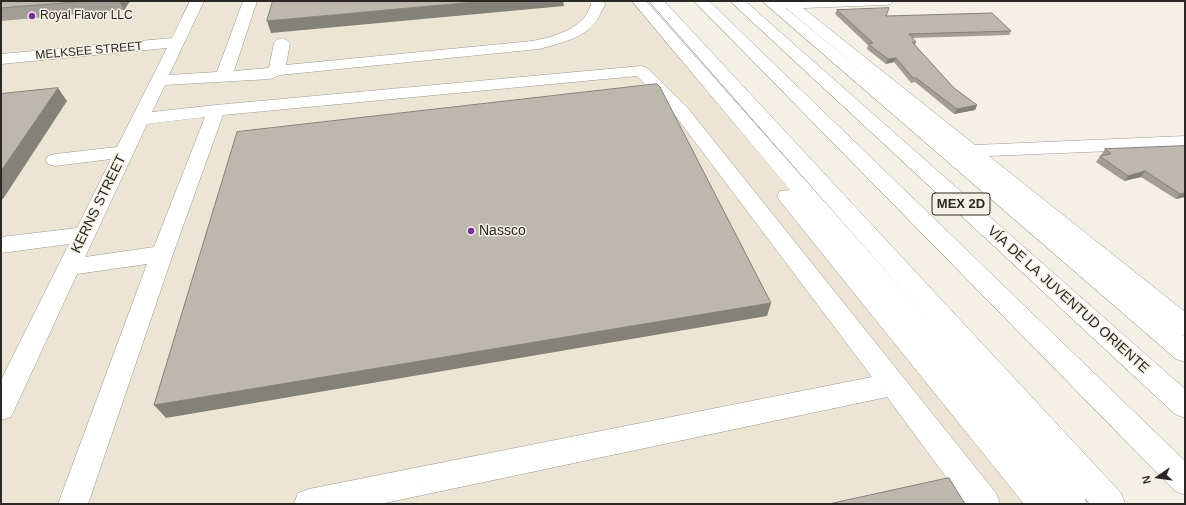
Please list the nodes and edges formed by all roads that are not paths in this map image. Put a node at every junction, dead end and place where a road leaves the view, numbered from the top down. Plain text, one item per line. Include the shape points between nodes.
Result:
1 (197, 1) edge
2 (250, 1) edge
3 (597, 1) edge
4 (625, 1) edge
5 (639, 1) edge
6 (656, 1) edge
7 (701, 1) edge
8 (737, 1) edge
9 (886, 1) edge
10 (780, 3) edge
11 (178, 42) junction
12 (282, 43) dead end
13 (1, 59) edge
14 (277, 71) junction
15 (224, 76) junction
16 (159, 81) junction
17 (216, 110) junction
18 (141, 119) junction
19 (1185, 142) edge
20 (970, 150) junction
21 (125, 152) junction
22 (946, 152) junction
23 (55, 160) dead end
24 (85, 234) junction
25 (1, 245) edge
26 (162, 254) junction
27 (69, 266) junction
28 (1185, 326) edge
29 (1185, 352) edge
30 (893, 384) junction
31 (2, 403) edge
32 (1185, 406) edge
33 (1185, 481) edge
34 (73, 504) edge
35 (308, 504) edge
36 (985, 504) edge
37 (1043, 504) edge
38 (1072, 504) edge
39 (1110, 504) edge

1 - 11 main road, KERNS STREET
2 - 15 main road
3 - 14 main road via 598,5 588,22 550,42 532,46
4 - 37 main road
5 - 38 main road
6 - 39 main road
7 - 33 main road
8 - 32 main road, VÍA DE LA JUVENTUD ORIENTE / MEX 2D
9 - 10 main road
10 - 20 main road
10 - 22 main road, MEX 2D
11 - 13 main road, MELKSEE STREET
11 - 16 main road, KERNS STREET
12 - 14 main road
14 - 15 main road via 270,74
15 - 16 main road
16 - 18 main road, KERNS STREET
17 - 18 main road
17 - 26 main road
17 - 30 main road via 641,70 680,110
18 - 21 main road, KERNS STREET
19 - 20 main road
20 - 22 main road
20 - 28 main road
21 - 23 main road
21 - 24 main road, KERNS STREET
22 - 29 main road, MEX 2D
24 - 25 main road
24 - 27 main road, KERNS STREET
26 - 27 main road
26 - 34 main road
27 - 31 main road, KERNS STREET
30 - 35 main road
30 - 36 main road

